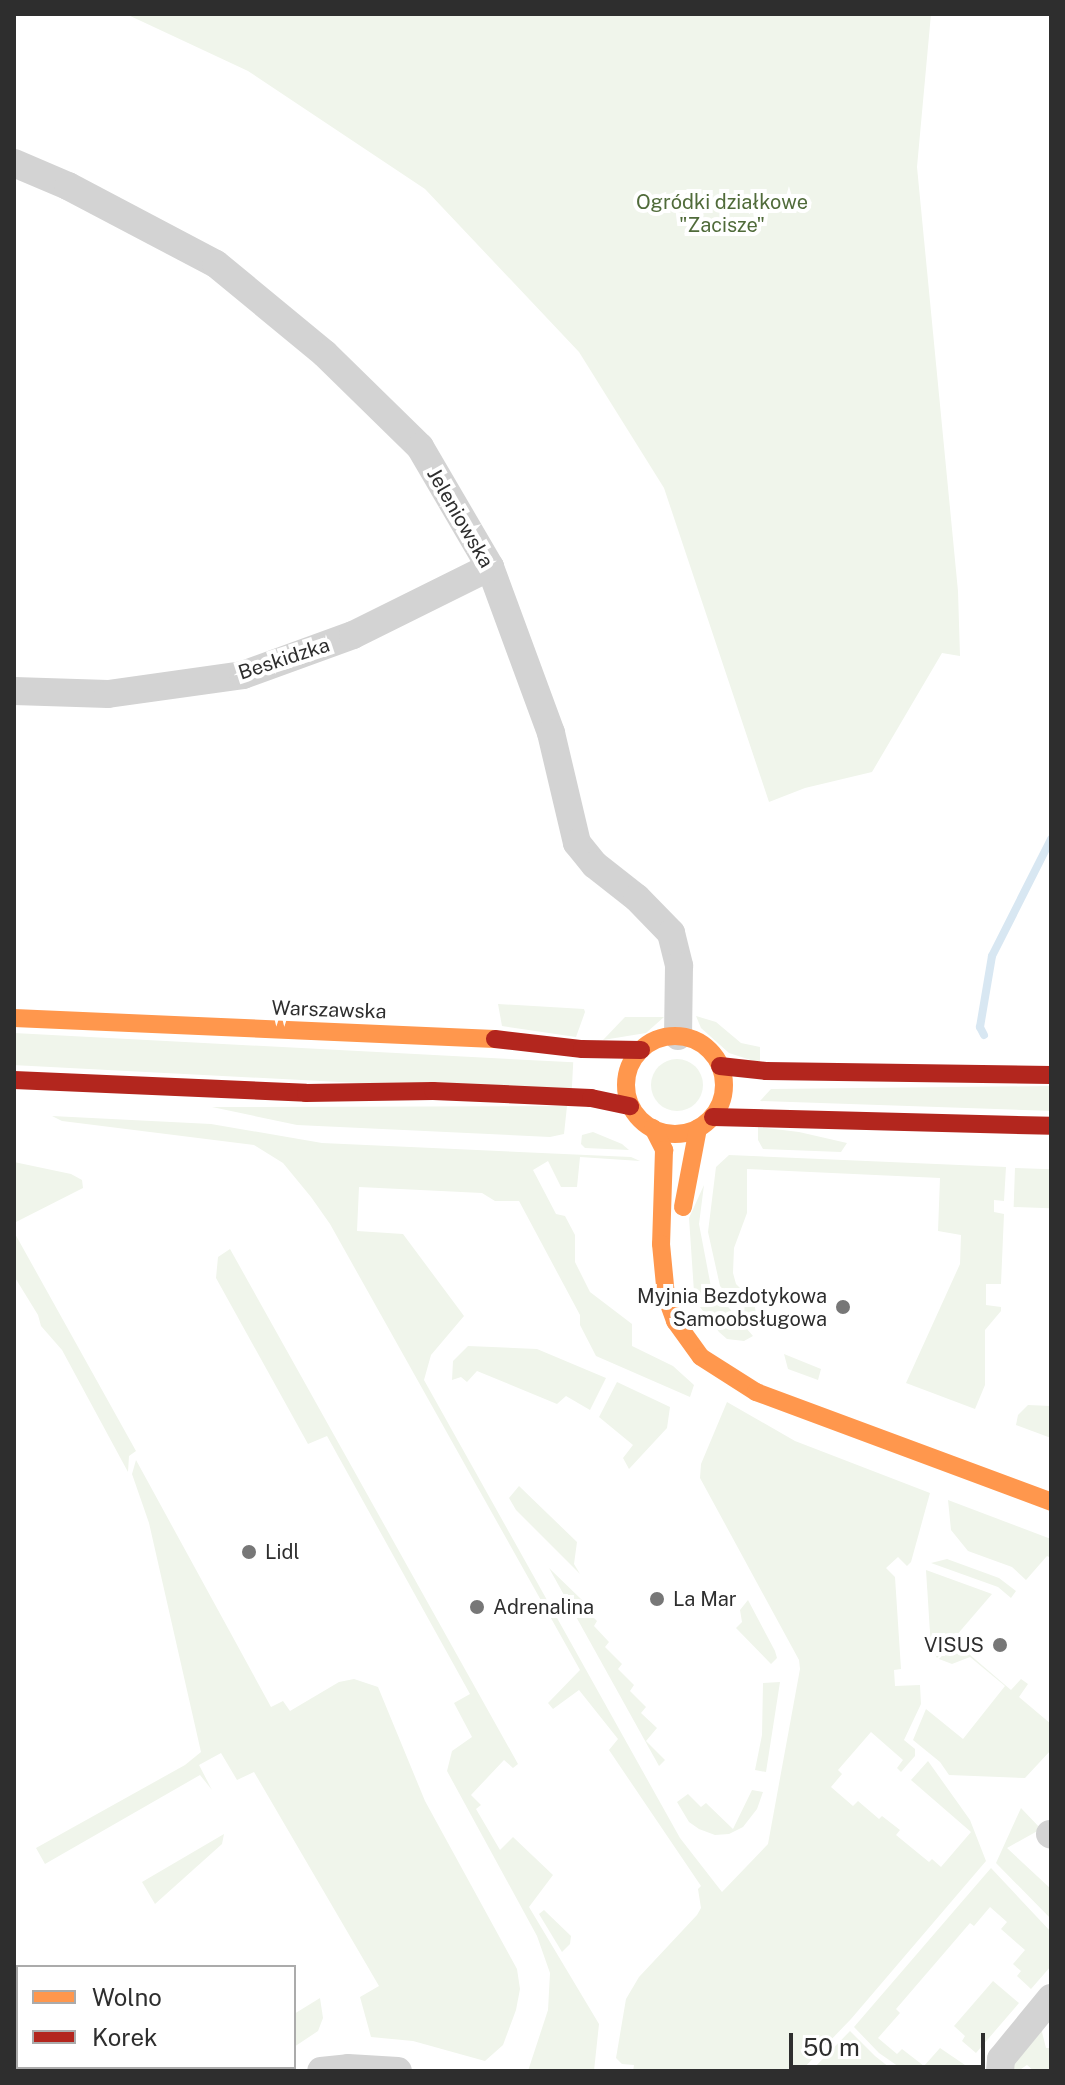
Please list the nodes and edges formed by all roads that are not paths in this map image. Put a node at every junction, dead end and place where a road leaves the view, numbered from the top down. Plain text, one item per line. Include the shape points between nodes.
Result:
1 (14, 163) edge
2 (490, 567) junction
3 (14, 691) edge
4 (14, 1018) edge
5 (678, 1036) junction
6 (641, 1050) junction
7 (720, 1066) junction
8 (1051, 1075) edge
9 (14, 1080) edge
10 (630, 1106) junction
11 (705, 1123) junction
12 (1051, 1126) edge
13 (653, 1128) junction
14 (695, 1316) dead end
15 (1051, 1502) edge
16 (1048, 2009) edge
17 (321, 2071) edge
18 (398, 2071) edge
19 (1000, 2071) edge

1 - 2 street, Jeleniowska via 216,264 325,354 420,447
2 - 3 street, Beskidzka via 353,635 243,675 108,694
2 - 5 street, Jeleniowska via 551,733 577,843 671,933 679,966
4 - 6 main road, Warszawska
5 - 6 main road via 658,1039
5 - 7 main road via 704,1045
6 - 10 main road via 627,1076
7 - 8 main road
7 - 11 main road via 724,1089
9 - 10 main road via 306,1093 449,1091 591,1098
10 - 13 main road
11 - 12 main road
11 - 13 main road via 671,1134
11 - 14 main road via 688,1169 681,1229 682,1277
13 - 15 main road via 664,1150 661,1258 666,1296 675,1321 701,1357 756,1392
16 - 19 street via 1001,2059
17 - 18 street

